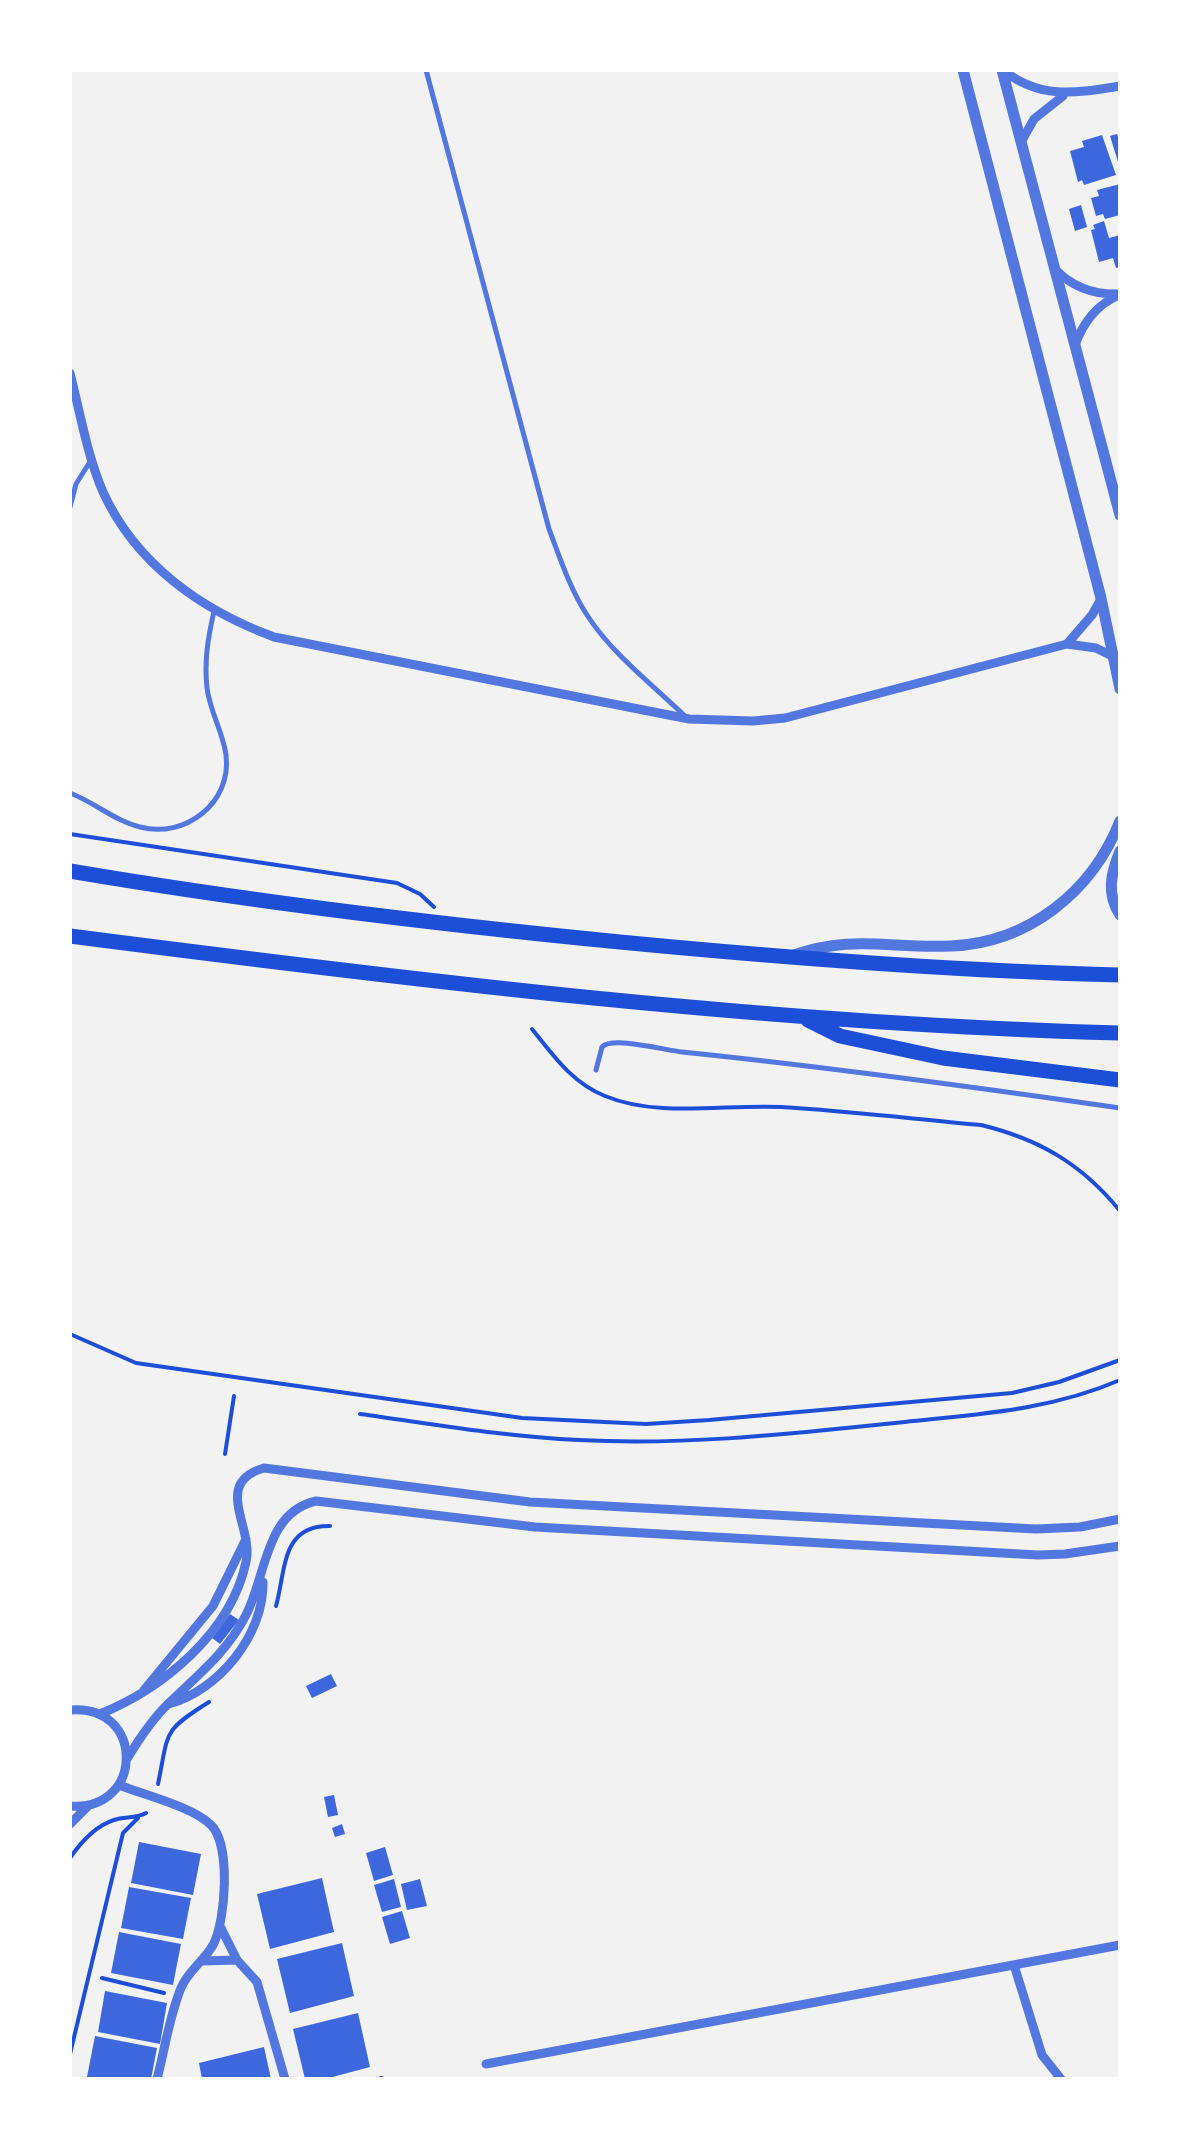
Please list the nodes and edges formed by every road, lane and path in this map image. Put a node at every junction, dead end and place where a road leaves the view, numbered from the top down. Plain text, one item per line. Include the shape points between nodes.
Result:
1 (426, 70) edge
2 (963, 70) edge
3 (1002, 70) edge
4 (1120, 86) edge
5 (1065, 94) junction
6 (1021, 142) junction
7 (1052, 266) junction
8 (1120, 294) edge
9 (1075, 345) junction
10 (70, 374) edge
11 (92, 458) junction
12 (70, 507) edge
13 (1120, 515) edge
14 (1101, 598) junction
15 (214, 612) junction
16 (1067, 644) junction
17 (1114, 657) junction
18 (1120, 690) edge
19 (689, 719) junction
20 (70, 793) edge
21 (1120, 821) edge
22 (70, 834) edge
23 (1120, 851) edge
24 (70, 870) edge
25 (438, 912) dead end
26 (1120, 915) edge
27 (70, 936) edge
28 (786, 958) junction
29 (1120, 975) edge
30 (804, 1018) junction
31 (532, 1030) dead end
32 (1120, 1033) edge
33 (596, 1070) dead end
34 (1120, 1080) edge
35 (1120, 1108) edge
36 (1120, 1210) edge
37 (70, 1334) edge
38 (1120, 1360) edge
39 (1120, 1380) edge
40 (234, 1396) dead end
41 (360, 1414) dead end
42 (224, 1454) dead end
43 (1120, 1519) edge
44 (248, 1536) junction
45 (1120, 1546) edge
46 (198, 1646) junction
47 (219, 1665) junction
48 (142, 1693) junction
49 (70, 1710) edge
50 (100, 1714) junction
51 (127, 1758) junction
52 (119, 1785) junction
53 (70, 1806) edge
54 (89, 1806) junction
55 (146, 1812) dead end
56 (138, 1818) junction
57 (70, 1824) edge
58 (70, 1858) edge
59 (220, 1925) junction
60 (1120, 1945) edge
61 (237, 1960) junction
62 (201, 1961) junction
63 (1014, 1965) junction
64 (102, 1978) dead end
65 (178, 1997) junction
66 (70, 2054) edge
67 (486, 2064) dead end
68 (158, 2079) edge
69 (285, 2079) edge
70 (1061, 2079) edge

1 - 19 lane via 560,559 608,642
2 - 14 street
3 - 5 street via 1024,85
3 - 6 street
4 - 5 street
5 - 6 street
6 - 7 street
7 - 8 street via 1090,292
7 - 9 street
8 - 9 street via 1087,320
9 - 13 street
10 - 11 street
11 - 12 lane
11 - 15 street via 102,490 132,539
14 - 16 street
14 - 17 street
15 - 19 street via 311,647
15 - 20 lane via 206,642 207,691 227,761 212,804 194,820 154,829
16 - 17 street
16 - 19 street via 785,718
17 - 18 street
21 - 28 street via 1082,885 1014,932 948,946 845,942
22 - 25 path via 397,883
23 - 26 street via 1110,894
24 - 28 main road via 363,916
27 - 30 main road via 513,991
28 - 29 main road
30 - 32 main road
30 - 34 main road via 840,1036 942,1058
31 - 36 path via 580,1083 626,1102 798,1109 1010,1132 1072,1164
33 - 35 lane via 602,1048 614,1041
37 - 38 path via 136,1363 581,1422 708,1420 1012,1392
39 - 41 path via 1010,1412 679,1440 522,1436
40 - 42 path
43 - 44 street via 1036,1530 569,1504 264,1468 246,1478 236,1495
44 - 46 street via 235,1592
44 - 48 street via 202,1623
45 - 47 street via 1038,1555 574,1530 324,1501 302,1504 273,1538 256,1624
46 - 47 street
46 - 48 street
47 - 51 street via 199,1692 167,1705
48 - 50 street
49 - 50 street
50 - 51 street via 120,1732
51 - 52 street
52 - 54 street
52 - 59 street via 214,1828 224,1854
53 - 54 street
54 - 57 street
55 - 56 path
56 - 58 path via 106,1824
56 - 66 path via 122,1833
59 - 61 street
59 - 62 street
60 - 63 street
61 - 62 street
61 - 69 street via 258,1982
62 - 65 street
63 - 67 street
63 - 70 street via 1042,2055
64 - 65 path
65 - 68 street

